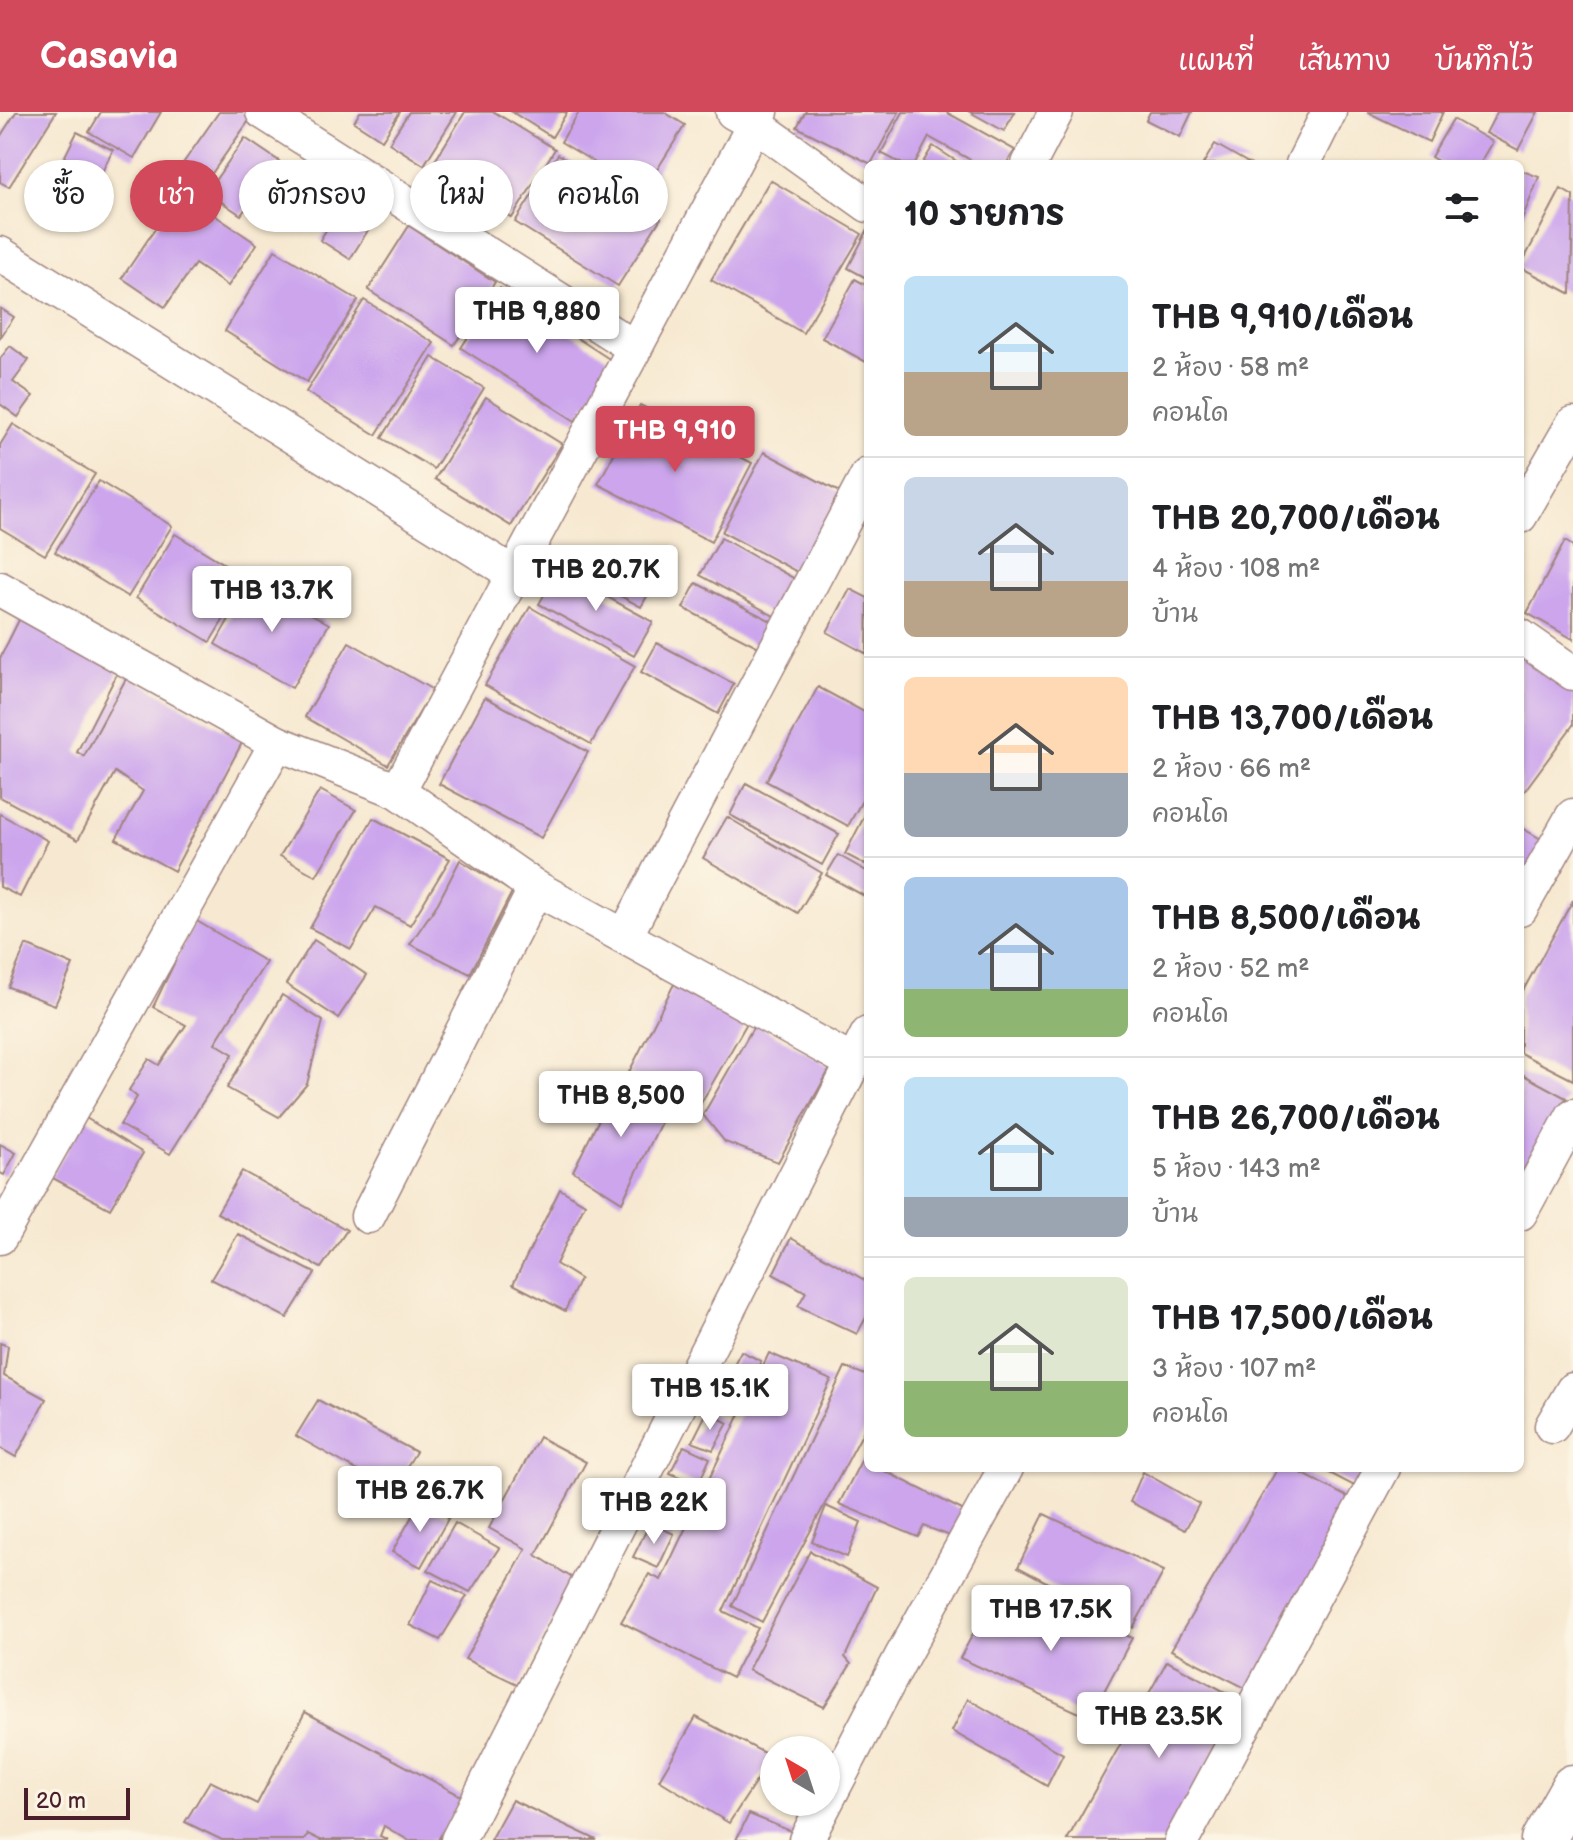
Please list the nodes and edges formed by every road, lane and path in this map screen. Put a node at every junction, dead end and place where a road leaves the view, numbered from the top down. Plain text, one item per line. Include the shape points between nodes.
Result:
1 (263, 112) edge
2 (1056, 112) edge
3 (1329, 112) edge
4 (750, 116) edge
5 (1031, 160) edge
6 (1305, 160) edge
7 (864, 202) edge
8 (0, 254) edge
9 (635, 348) junction
10 (1573, 424) edge
11 (864, 483) edge
12 (1524, 509) edge
13 (514, 574) junction
14 (3, 599) edge
15 (1524, 639) edge
16 (1573, 673) edge
17 (277, 743) junction
18 (398, 791) junction
19 (1573, 816) edge
20 (536, 888) junction
21 (1524, 902) edge
22 (625, 936) junction
23 (860, 1048) edge
24 (1573, 1116) edge
25 (1524, 1206) edge
26 (368, 1216) dead end
27 (0, 1237) edge
28 (1573, 1390) edge
29 (1552, 1426) dead end
30 (1004, 1472) edge
31 (1381, 1472) edge
32 (1573, 1787) edge
33 (458, 1840) edge
34 (806, 1840) edge
35 (1182, 1840) edge
36 (1543, 1840) edge

1 - 9 street
2 - 5 street
3 - 6 street
4 - 7 street
4 - 9 street
8 - 13 street
9 - 13 street
10 - 12 street
11 - 22 street
13 - 18 street
14 - 17 street
15 - 16 street
17 - 18 street
17 - 27 street
18 - 20 street
19 - 21 street
20 - 22 street
20 - 26 street
22 - 23 street
23 - 33 street
24 - 25 street
28 - 29 street
30 - 34 street
31 - 35 street
32 - 36 main road

